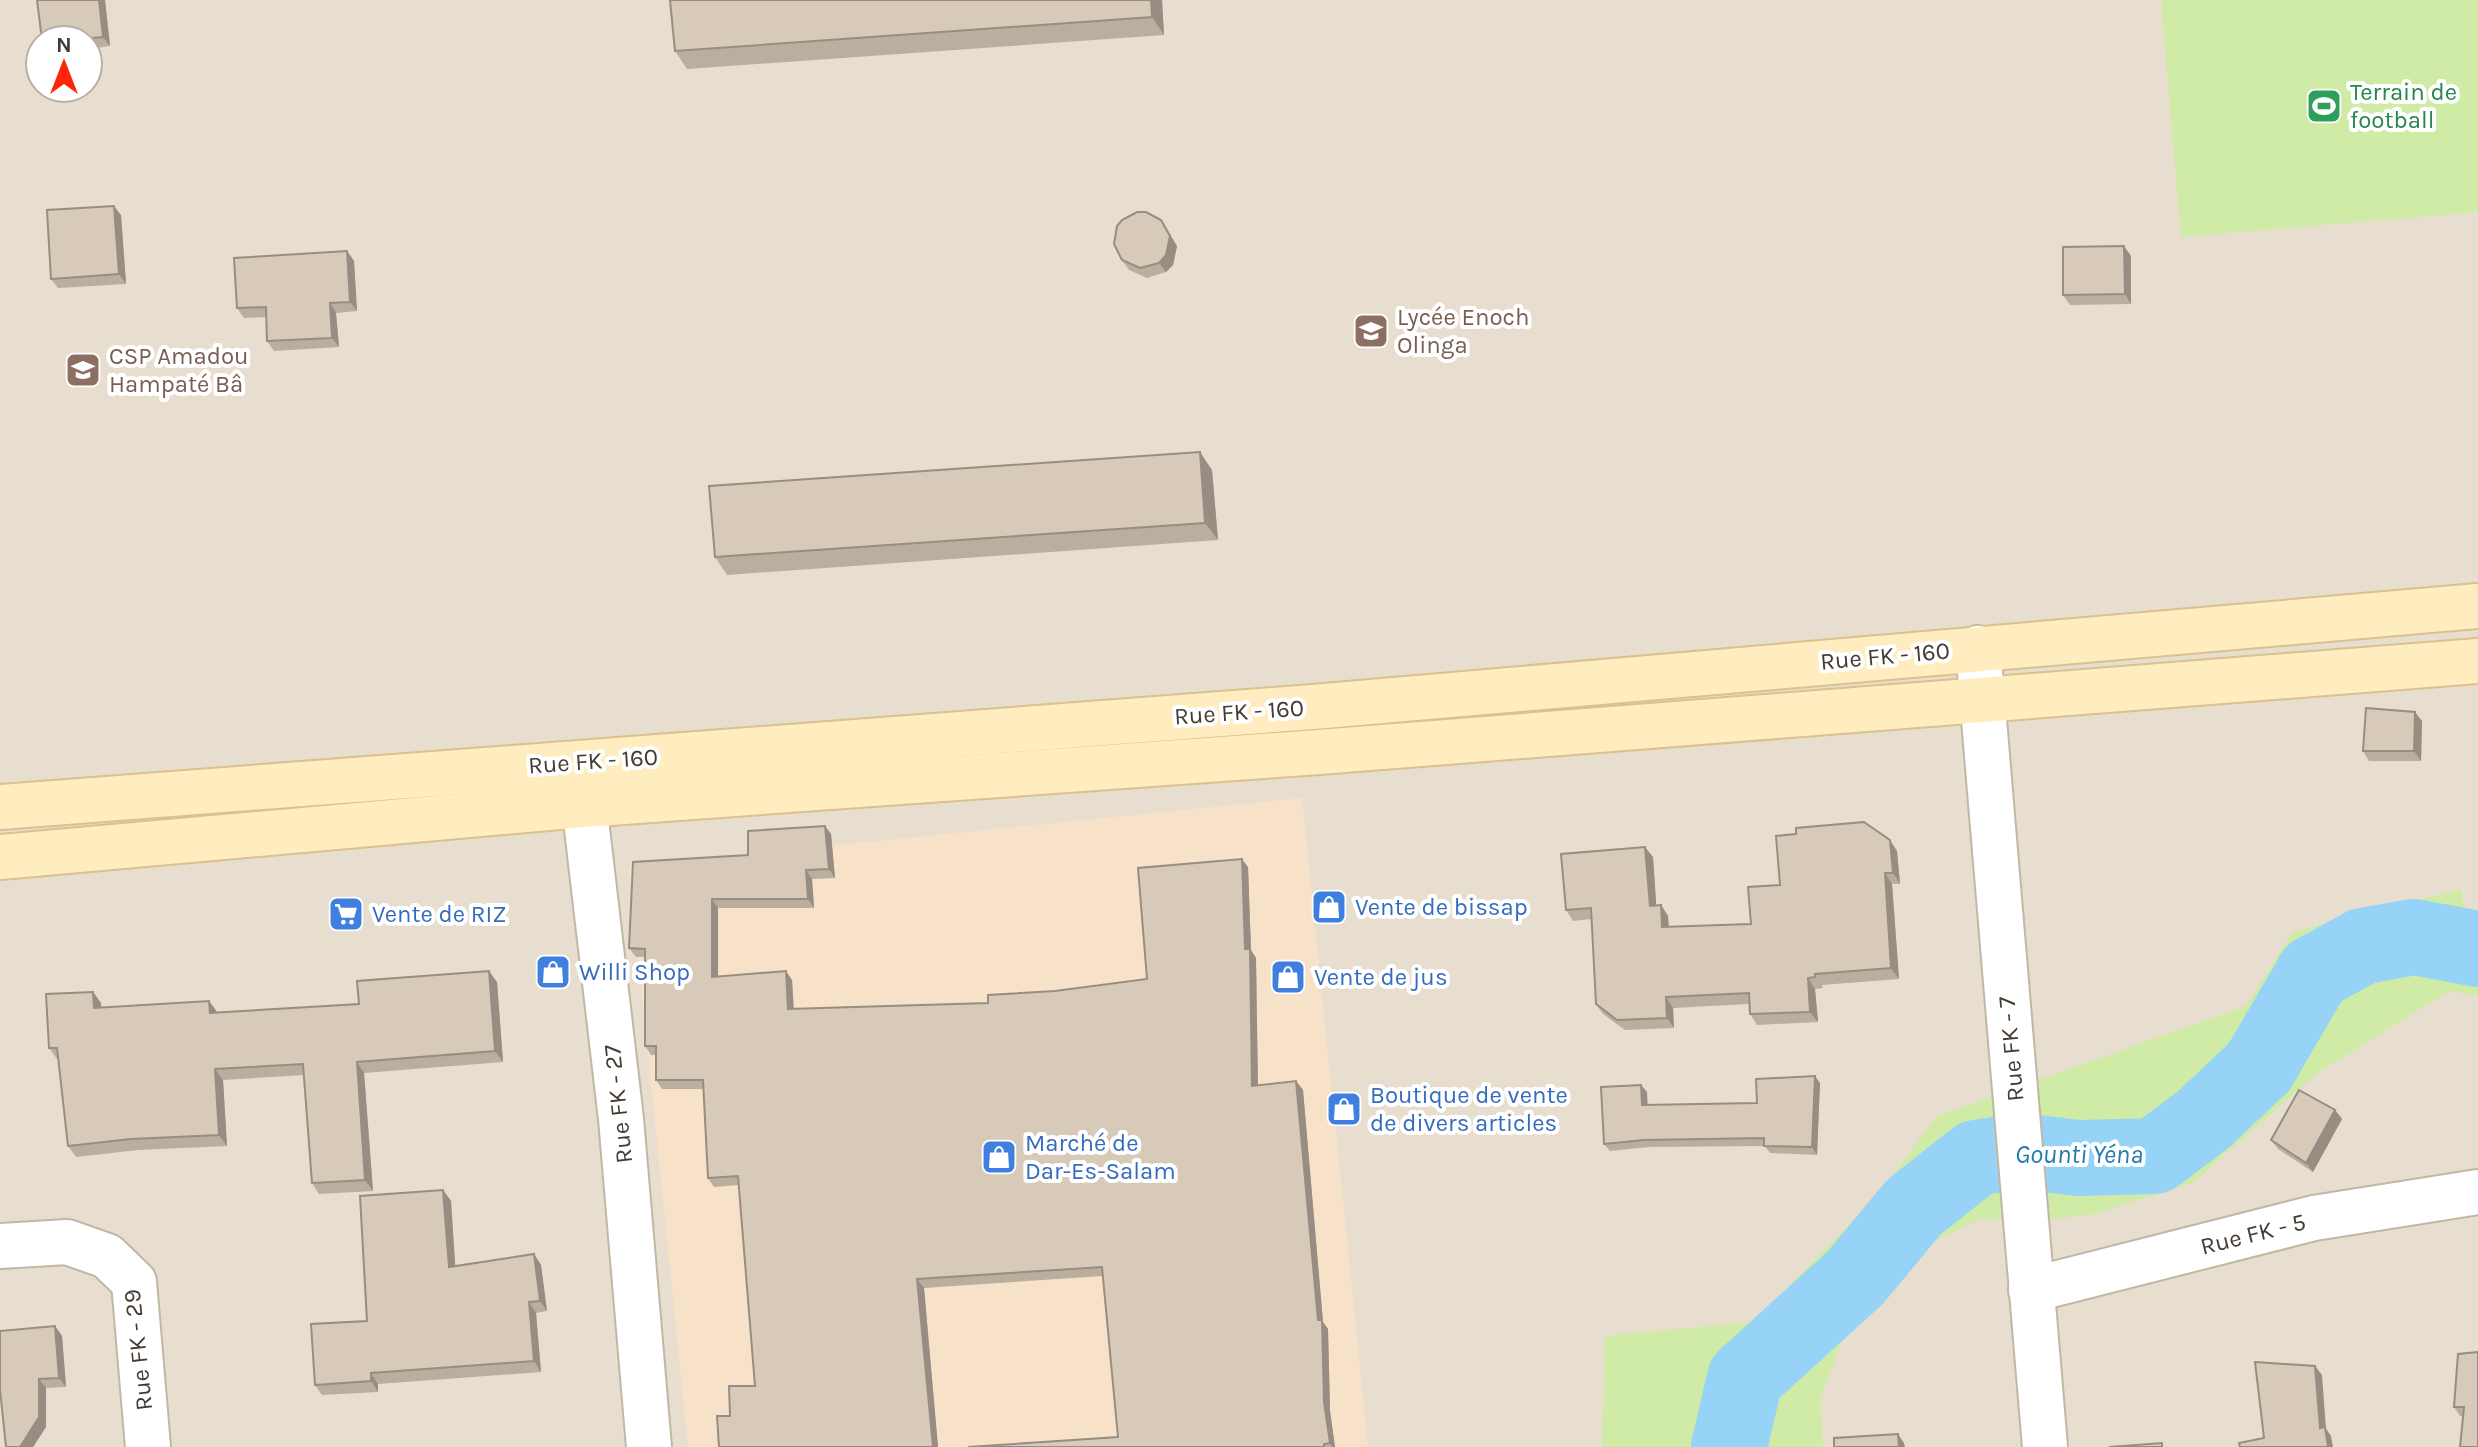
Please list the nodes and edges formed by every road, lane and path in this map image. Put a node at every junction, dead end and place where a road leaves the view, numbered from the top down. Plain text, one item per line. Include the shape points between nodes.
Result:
1 (2478, 606) edge
2 (1978, 648) junction
3 (2478, 661) edge
4 (1980, 698) junction
5 (1313, 707) junction
6 (1319, 752) junction
7 (581, 783) junction
8 (213, 791) junction
9 (0, 807) edge
10 (218, 839) junction
11 (0, 857) edge
12 (2478, 1192) edge
13 (0, 1246) edge
14 (2031, 1290) junction
15 (148, 1447) edge
16 (649, 1447) edge
17 (2045, 1447) edge

1 - 2 main road, Rue FK - 160
2 - 4 street, Rue FK - 7
2 - 5 main road, Rue FK - 160
3 - 4 main road, Rue FK - 160
4 - 6 main road, Rue FK - 160
4 - 14 street, Rue FK - 7
5 - 6 main road
5 - 7 main road, Rue FK - 160
6 - 7 main road, Rue FK - 160
7 - 8 main road, Rue FK - 160
7 - 10 main road, Rue FK - 160
7 - 16 street, Rue FK - 27 via 621,1119
8 - 9 main road, Rue FK - 160
8 - 10 main road
10 - 11 main road, Rue FK - 160
12 - 14 street, Rue FK - 5 via 2314,1218
13 - 15 street, Rue FK - 29 via 67,1242 107,1256 134,1282
14 - 17 street, Rue FK - 7

